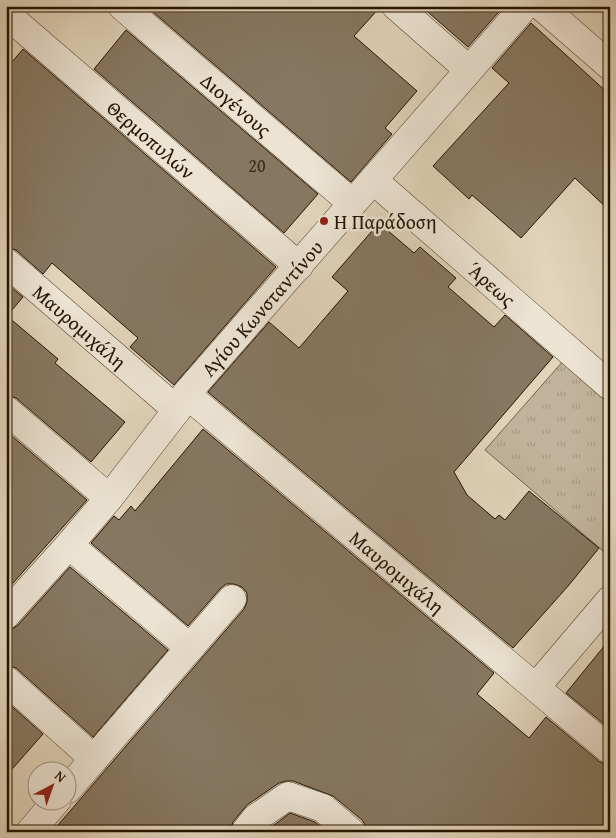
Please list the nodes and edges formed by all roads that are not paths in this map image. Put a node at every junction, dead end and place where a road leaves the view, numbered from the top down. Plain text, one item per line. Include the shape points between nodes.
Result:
1 (122, 6) edge
2 (396, 6) edge
3 (525, 6) edge
4 (541, 6) edge
5 (6, 14) edge
6 (610, 66) edge
7 (469, 70) junction
8 (373, 180) junction
9 (352, 203) junction
10 (6, 262) edge
11 (299, 266) junction
12 (610, 386) edge
13 (181, 402) junction
14 (6, 410) edge
15 (109, 498) junction
16 (70, 545) junction
17 (232, 599) dead end
18 (610, 600) edge
19 (6, 615) edge
20 (190, 648) junction
21 (6, 680) edge
22 (536, 688) junction
23 (610, 750) edge
24 (94, 759) junction
25 (78, 777) edge
26 (49, 810) edge
27 (30, 832) edge
28 (244, 832) edge
29 (351, 832) edge

1 - 9 street, Διογένους
2 - 7 street
3 - 7 street, Αγίου Κωνσταντίνου
4 - 6 street
5 - 11 street, Θερμοπυλών
7 - 8 street, Αγίου Κωνσταντίνου
8 - 9 street, Αγίου Κωνσταντίνου
8 - 12 street, Άρεως
9 - 11 street, Αγίου Κωνσταντίνου
10 - 13 street, Μαυρομιχάλη
11 - 13 street, Αγίου Κωνσταντίνου
13 - 15 street, Αγίου Κωνσταντίνου
13 - 22 street, Μαυρομιχάλη
14 - 15 street
15 - 16 street, Αγίου Κωνσταντίνου
16 - 19 street, Αγίου Κωνσταντίνου
16 - 20 street
17 - 20 street
18 - 22 street
20 - 24 street
21 - 24 street
22 - 23 street, Μαυρομιχάλη
24 - 25 street
26 - 27 street
28 - 29 street via 256,818 288,796 324,808

